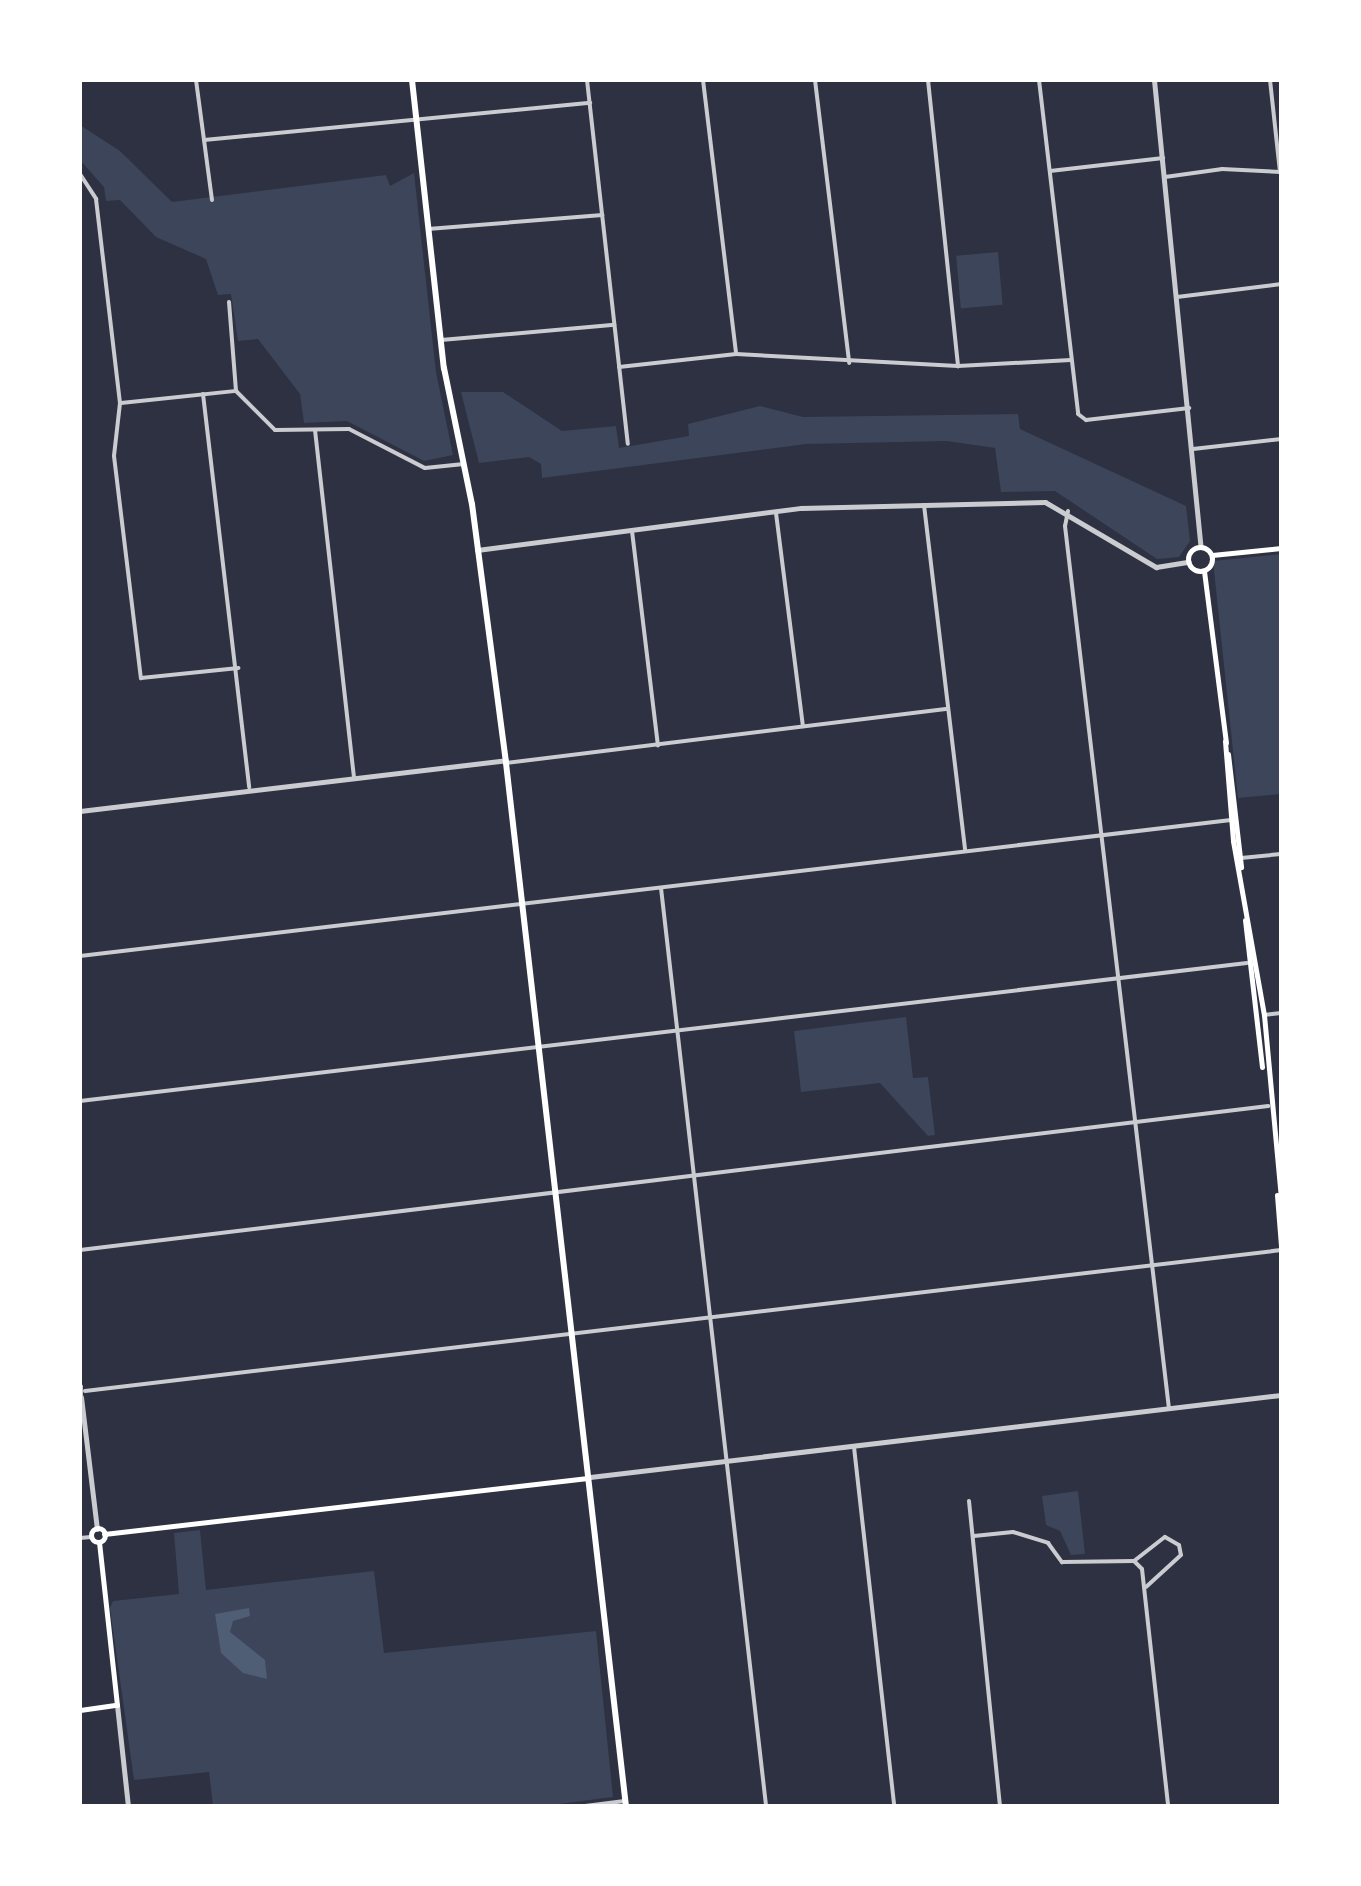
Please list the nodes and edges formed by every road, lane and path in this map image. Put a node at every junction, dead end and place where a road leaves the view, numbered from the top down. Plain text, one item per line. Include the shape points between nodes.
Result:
1 (196, 80) edge
2 (412, 80) edge
3 (588, 80) edge
4 (703, 80) edge
5 (815, 80) edge
6 (928, 80) edge
7 (1039, 80) edge
8 (1154, 80) edge
9 (1270, 80) edge
10 (590, 103) junction
11 (416, 116) junction
12 (204, 140) junction
13 (1163, 158) junction
14 (1050, 171) junction
15 (1280, 172) edge
16 (80, 174) edge
17 (1165, 177) junction
18 (212, 200) dead end
19 (602, 214) junction
20 (428, 229) junction
21 (1281, 284) edge
22 (1177, 297) junction
23 (229, 302) dead end
24 (614, 325) junction
25 (441, 340) junction
26 (736, 354) junction
27 (1071, 360) junction
28 (849, 363) junction
29 (958, 366) junction
30 (619, 367) junction
31 (236, 391) junction
32 (203, 394) junction
33 (120, 403) junction
34 (1189, 408) junction
35 (315, 430) junction
36 (1281, 439) edge
37 (628, 444) dead end
38 (1194, 449) junction
39 (464, 464) junction
40 (924, 505) junction
41 (1068, 511) junction
42 (776, 512) junction
43 (632, 530) junction
44 (1201, 547) junction
45 (1281, 548) edge
46 (477, 550) junction
47 (1212, 555) junction
48 (1189, 562) junction
49 (1204, 571) junction
50 (238, 668) junction
51 (948, 709) junction
52 (803, 726) junction
53 (658, 745) junction
54 (506, 762) junction
55 (354, 777) junction
56 (1230, 781) junction
57 (249, 787) junction
58 (80, 811) edge
59 (1231, 820) junction
60 (1103, 834) junction
61 (965, 850) junction
62 (1281, 854) edge
63 (1239, 859) junction
64 (661, 888) junction
65 (522, 904) junction
66 (1245, 907) junction
67 (80, 956) edge
68 (1247, 963) junction
69 (1119, 980) junction
70 (1281, 1013) edge
71 (1264, 1015) junction
72 (678, 1032) junction
73 (540, 1047) junction
74 (1265, 1079) junction
75 (80, 1101) edge
76 (1268, 1106) junction
77 (1136, 1122) junction
78 (695, 1175) junction
79 (1277, 1182) junction
80 (556, 1191) junction
81 (1281, 1198) edge
82 (1281, 1248) edge
83 (80, 1250) edge
84 (1151, 1266) junction
85 (712, 1319) junction
86 (573, 1334) junction
87 (81, 1393) edge
88 (1281, 1397) edge
89 (1169, 1408) junction
90 (854, 1446) junction
91 (729, 1461) junction
92 (590, 1478) junction
93 (969, 1501) dead end
94 (97, 1528) junction
95 (104, 1534) junction
96 (974, 1536) junction
97 (91, 1537) junction
98 (80, 1538) edge
99 (99, 1542) junction
100 (1134, 1561) junction
101 (1146, 1587) junction
102 (117, 1706) junction
103 (80, 1710) edge
104 (626, 1804) edge
105 (128, 1806) edge
106 (586, 1806) edge
107 (766, 1806) edge
108 (894, 1806) edge
109 (1000, 1806) edge
110 (1168, 1806) edge

1 - 12 street
2 - 11 main road
3 - 10 street
4 - 26 street
5 - 28 street
6 - 29 street
7 - 14 street
8 - 13 street
9 - 15 street
10 - 11 street
10 - 19 street
11 - 12 street
11 - 20 main road
12 - 18 street
13 - 14 street
13 - 17 street
14 - 27 street
15 - 17 street via 1222,169
16 - 33 street via 94,188
17 - 22 street
19 - 20 street
19 - 24 street
20 - 25 main road
21 - 22 street
22 - 34 street
23 - 31 street
24 - 25 street
24 - 30 street
25 - 39 main road
26 - 28 street
26 - 30 street
27 - 29 street
27 - 34 street via 1078,414 1086,420
28 - 29 street
30 - 37 street
31 - 32 street
31 - 35 street via 266,426
32 - 33 street
32 - 50 street
33 - 50 street via 114,456 141,678
34 - 38 street
35 - 39 street via 349,428 425,468
35 - 55 street
36 - 38 street
38 - 44 street
39 - 46 main road
40 - 41 street via 1045,502
40 - 42 street
40 - 51 street
41 - 48 street via 1156,567
41 - 60 street
42 - 43 street
42 - 52 street
43 - 46 street
43 - 53 street
44 - 47 main road
44 - 48 main road
45 - 47 main road
46 - 54 main road
47 - 49 main road
48 - 49 main road
49 - 56 main road
50 - 57 street
51 - 52 street
51 - 61 street
52 - 53 street
53 - 54 street
54 - 55 street
54 - 65 main road
55 - 57 street
56 - 59 main road
56 - 63 main road
57 - 58 street
59 - 60 street
59 - 63 main road
60 - 61 street
60 - 69 street
61 - 64 street
62 - 63 street
63 - 66 main road
64 - 65 street
64 - 72 street
65 - 67 street
65 - 73 main road
66 - 68 main road
66 - 71 main road
68 - 69 street
68 - 74 main road
69 - 72 street
69 - 77 street
70 - 71 street
71 - 74 main road
72 - 73 street
72 - 78 street
73 - 75 street
73 - 80 main road
74 - 76 main road
76 - 77 street
76 - 79 main road
77 - 78 street
77 - 84 street
78 - 80 street
78 - 85 street
79 - 81 main road
79 - 82 main road
80 - 83 street
80 - 86 main road
82 - 84 street
84 - 85 street
84 - 89 street
85 - 86 street
85 - 91 street
86 - 87 street
86 - 92 main road
87 - 94 street
88 - 89 street
89 - 90 street
90 - 91 street
90 - 108 street
91 - 92 street
91 - 107 street
92 - 95 main road
92 - 104 main road
93 - 96 street
94 - 95 main road
94 - 97 main road
95 - 99 main road
96 - 100 street via 1033,1536 1072,1564
96 - 109 street
97 - 98 street
97 - 99 main road
99 - 102 main road
100 - 101 street
100 - 101 street via 1165,1538 1179,1545 1181,1555
101 - 110 street
102 - 103 main road
102 - 105 street
104 - 106 street

